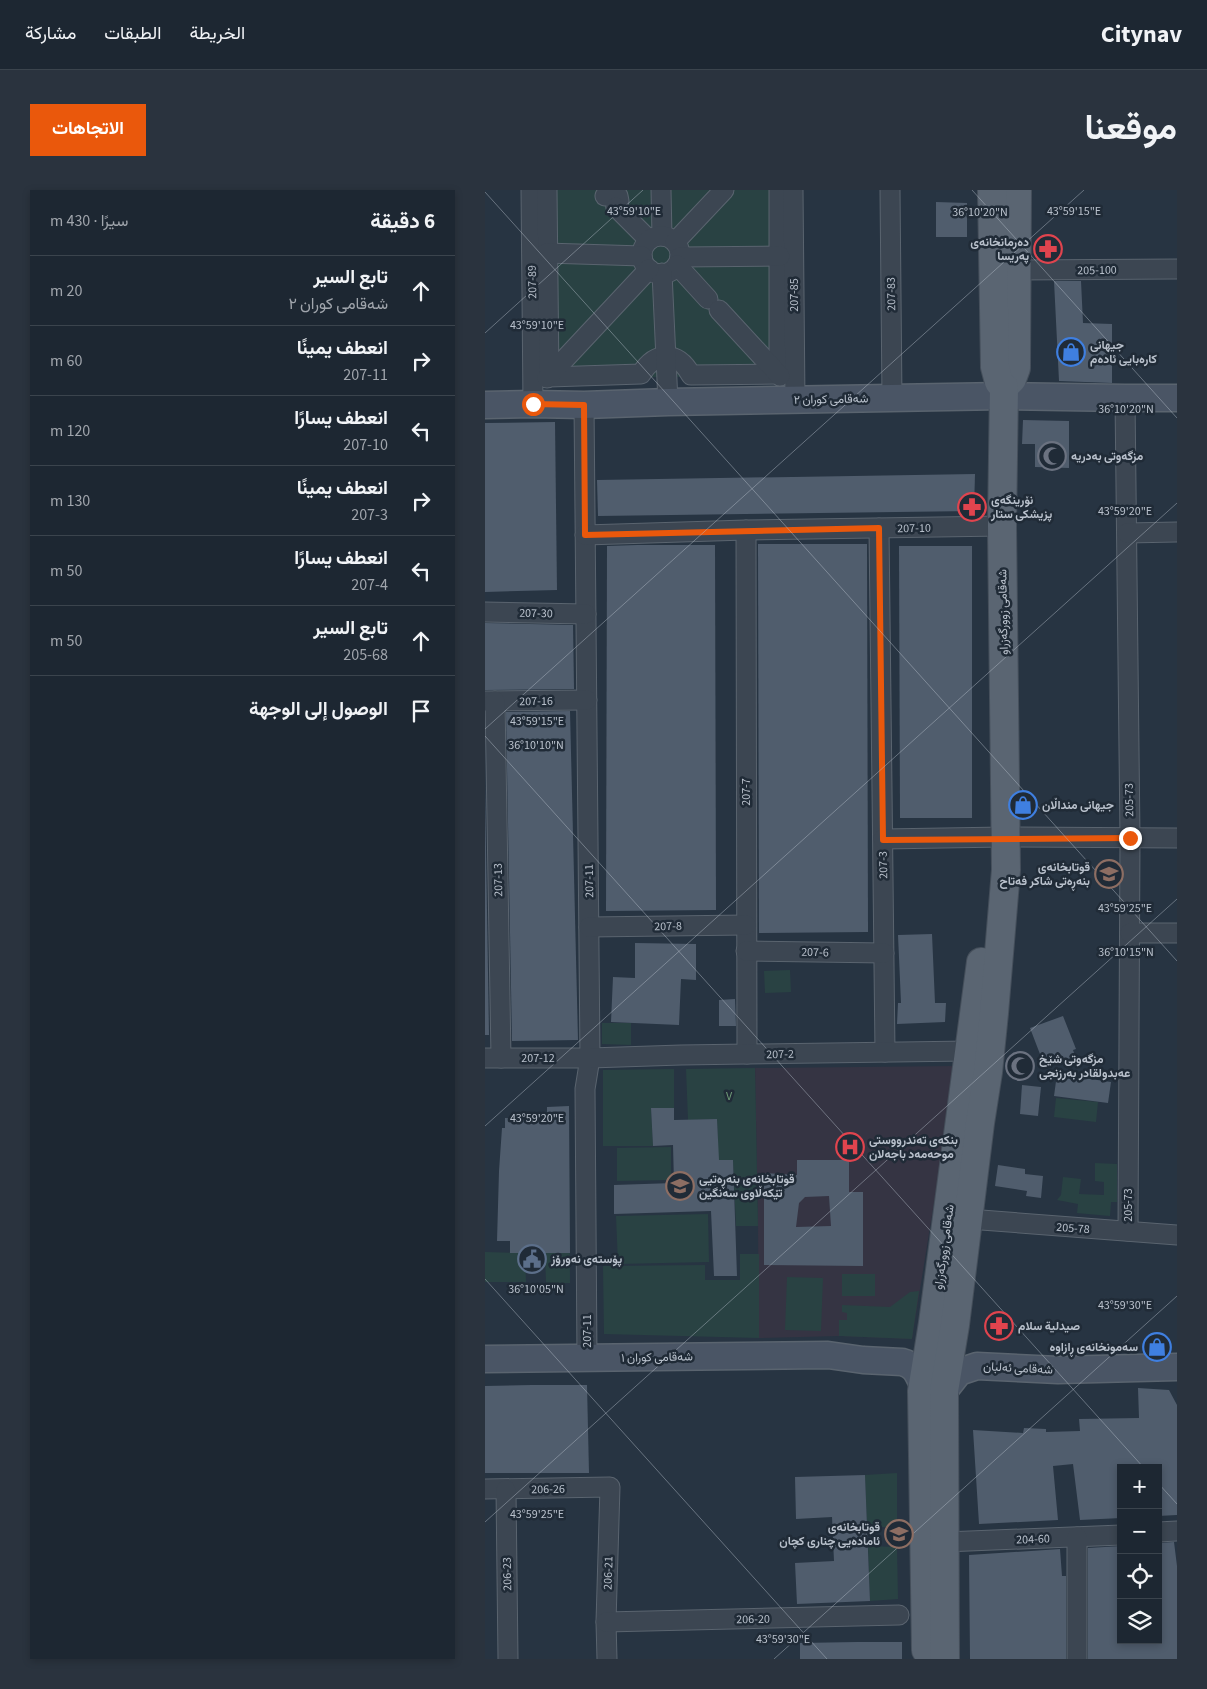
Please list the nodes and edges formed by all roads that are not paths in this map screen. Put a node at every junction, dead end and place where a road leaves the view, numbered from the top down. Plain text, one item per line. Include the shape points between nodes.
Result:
1 (531, 190) edge
2 (547, 190) edge
3 (661, 190) edge
4 (724, 190) edge
5 (779, 190) edge
6 (793, 190) edge
7 (889, 190) edge
8 (992, 190) edge
9 (1017, 190) edge
10 (607, 198) edge
11 (547, 253) junction
12 (662, 255) junction
13 (780, 256) junction
14 (1177, 269) edge
15 (1017, 270) junction
16 (666, 356) junction
17 (779, 375) junction
18 (548, 378) junction
19 (1004, 391) junction
20 (1125, 398) junction
21 (1177, 398) edge
22 (892, 399) junction
23 (795, 400) junction
24 (668, 402) junction
25 (533, 404) junction
26 (485, 405) edge
27 (584, 405) junction
28 (1002, 526) junction
29 (879, 528) junction
30 (746, 530) junction
31 (1177, 532) edge
32 (1127, 533) junction
33 (585, 535) junction
34 (485, 612) edge
35 (586, 614) junction
36 (587, 700) junction
37 (490, 701) edge
38 (491, 779) edge
39 (1004, 838) junction
40 (1130, 838) junction
41 (1177, 838) edge
42 (883, 840) junction
43 (746, 925) junction
44 (589, 927) junction
45 (1177, 932) edge
46 (1129, 933) junction
47 (746, 951) junction
48 (884, 953) junction
49 (969, 1051) junction
50 (885, 1052) junction
51 (747, 1054) junction
52 (493, 1058) edge
53 (591, 1058) junction
54 (968, 1219) junction
55 (1128, 1231) junction
56 (1177, 1235) edge
57 (944, 1327) junction
58 (828, 1355) junction
59 (587, 1357) junction
60 (485, 1359) edge
61 (1071, 1369) junction
62 (1175, 1371) edge
63 (934, 1388) junction
64 (610, 1487) joint
65 (485, 1489) edge
66 (506, 1490) junction
67 (1177, 1531) edge
68 (1162, 1532) edge
69 (1117, 1535) edge
70 (1077, 1537) junction
71 (945, 1542) junction
72 (899, 1615) dead end
73 (606, 1622) junction
74 (508, 1659) edge
75 (607, 1659) edge
76 (926, 1659) edge
77 (945, 1659) edge
78 (1077, 1659) edge

1 - 25 street, 207-89
2 - 11 street
3 - 12 street
4 - 12 street
5 - 13 street
6 - 23 street, 207-85
7 - 22 street, 207-83
8 - 19 main road, شەقامی زوورگەزراو via 995,367
9 - 15 main road, شەقامی زوورگەزراو
10 - 12 street
11 - 12 street
11 - 18 street
12 - 13 street
12 - 16 street
12 - 17 street
12 - 18 street
13 - 17 street
14 - 15 street, 205-100
15 - 19 main road, شەقامی زوورگەزراو via 1016,368
16 - 17 street via 680,360 691,375
16 - 18 street via 649,362 641,374
16 - 24 street
19 - 20 street, شەقامی کوران ٢
19 - 22 street, شەقامی کوران ٢
19 - 28 main road, شەقامی زوورگەزراو
20 - 21 street, شەقامی کوران ٢
20 - 32 street, 205-73
22 - 23 street, شەقامی کوران ٢
23 - 24 street, شەقامی کوران ٢
24 - 27 street, شەقامی کوران ٢
25 - 26 street, شەقامی کوران ٢
25 - 27 street, شەقامی کوران ٢
27 - 33 street, 207-11
28 - 29 street, 207-10
28 - 39 main road, شەقامی زوورگەزراو
29 - 30 street, 207-10
29 - 42 street, 207-3
30 - 33 street, 207-10
30 - 43 street, 207-7
31 - 32 street
32 - 40 street, 205-73
33 - 35 street, 207-11
34 - 35 street, 207-30
35 - 36 street, 207-11
36 - 37 street, 207-16
36 - 44 street, 207-11
37 - 38 street, 207-13
38 - 52 street, 207-13
39 - 40 street
39 - 42 street
39 - 49 main road, شەقامی زوورگەزراو via 987,924
39 - 54 main road, شەقامی زوورگەزراو via 1005,870 995,1013
40 - 41 street
40 - 46 street, 205-73
42 - 48 street, 207-3
43 - 44 street, 207-8
43 - 47 street, 207-7
44 - 53 street, 207-11
45 - 46 street
46 - 55 street, 205-73
47 - 48 street, 207-6
47 - 51 street, 207-7
48 - 50 street, 207-3
49 - 50 street, 207-2
49 - 57 main road, شەقامی زوورگەزراو
50 - 51 street, 207-2
51 - 53 street, 207-2
52 - 53 street, 207-12
53 - 59 street, 207-11 via 585,1089
54 - 55 street, 205-78
54 - 57 main road, شەقامی زوورگەزراو
55 - 56 street, 205-78
57 - 58 street, شەقامی کوران ١ via 914,1351 863,1347
57 - 61 street, شەقامی ئەلبان via 978,1356 1049,1360
57 - 63 main road, شەقامی زوورگەزراو
58 - 59 street, شەقامی کوران ١
58 - 63 street, شەقامی کوران ١ via 903,1362
59 - 60 street, شەقامی کوران ١
61 - 62 street, شەقامی ئەلبان
61 - 63 street, شەقامی ئەلبان via 977,1366 959,1372
63 - 71 main road, شەقامی زوورگەزراو
63 - 76 main road, شەقامی زوورگەزراو
64 - 66 street, 206-26
64 - 73 street, 206-21
65 - 66 street, 206-26
66 - 74 street, 206-23
67 - 68 street
69 - 70 street, 204-60
70 - 71 street, 204-60
70 - 78 street
71 - 77 main road, شەقامی زوورگەزراو
72 - 73 street, 206-20
73 - 75 street, 206-21

